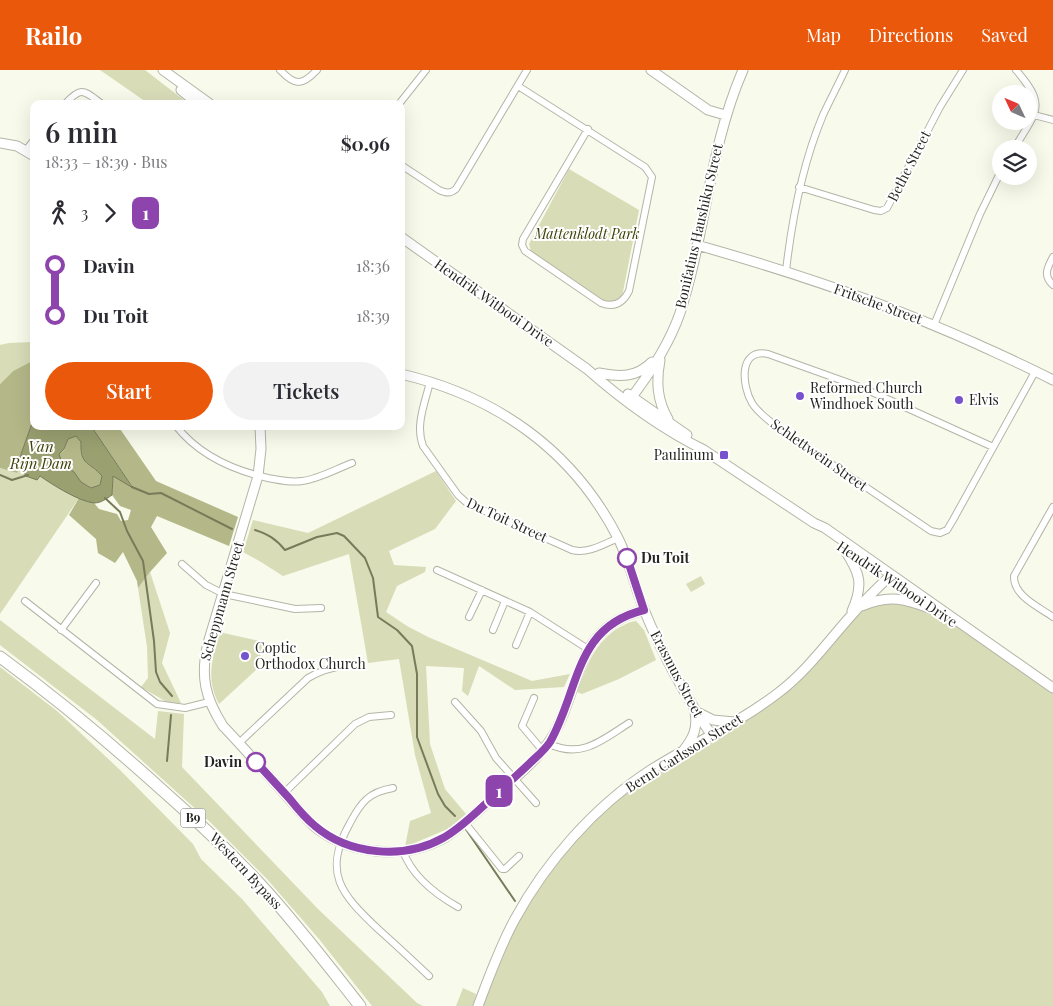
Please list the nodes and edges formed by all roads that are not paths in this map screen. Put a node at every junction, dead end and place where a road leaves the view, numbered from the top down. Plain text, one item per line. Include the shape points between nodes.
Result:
1 (156, 70) edge
2 (163, 70) edge
3 (280, 70) edge
4 (317, 70) edge
5 (426, 70) edge
6 (528, 70) edge
7 (651, 70) edge
8 (742, 70) edge
9 (845, 70) edge
10 (963, 70) edge
11 (1016, 70) edge
12 (1028, 85) edge
13 (518, 86) junction
14 (732, 98) junction
15 (69, 100) edge
16 (96, 100) edge
17 (193, 100) edge
18 (204, 100) edge
19 (403, 100) edge
20 (708, 110) junction
21 (725, 115) junction
22 (1038, 116) edge
23 (1053, 120) edge
24 (588, 129) junction
25 (721, 129) junction
26 (0, 143) edge
27 (30, 145) edge
28 (26, 150) junction
29 (30, 153) edge
30 (405, 168) edge
31 (994, 185) edge
32 (800, 187) junction
33 (405, 241) edge
34 (697, 245) junction
35 (1053, 257) edge
36 (786, 271) junction
37 (1053, 285) edge
38 (934, 325) junction
39 (663, 350) junction
40 (587, 369) junction
41 (1036, 370) junction
42 (599, 373) junction
43 (405, 375) edge
44 (1053, 380) edge
45 (430, 382) junction
46 (630, 399) junction
47 (670, 422) junction
48 (180, 430) edge
49 (260, 430) edge
50 (993, 447) junction
51 (704, 450) junction
52 (352, 463) dead end
53 (258, 476) junction
54 (1053, 507) edge
55 (814, 524) junction
56 (618, 538) junction
57 (844, 549) junction
58 (182, 564) dead end
59 (437, 570) dead end
60 (889, 577) junction
61 (96, 582) dead end
62 (482, 590) junction
63 (224, 594) junction
64 (505, 600) junction
65 (25, 601) dead end
66 (860, 607) junction
67 (320, 608) dead end
68 (932, 609) junction
69 (644, 610) junction
70 (530, 612) junction
71 (469, 617) dead end
72 (849, 618) junction
73 (1053, 618) edge
74 (62, 630) junction
75 (493, 630) dead end
76 (983, 639) junction
77 (516, 645) dead end
78 (588, 648) junction
79 (0, 657) edge
80 (348, 665) dead end
81 (1053, 688) edge
82 (534, 698) dead end
83 (210, 702) junction
84 (455, 702) dead end
85 (695, 710) junction
86 (391, 715) dead end
87 (735, 722) junction
88 (629, 723) dead end
89 (712, 736) junction
90 (239, 743) junction
91 (546, 747) junction
92 (682, 753) junction
93 (514, 778) junction
94 (393, 788) dead end
95 (284, 793) junction
96 (536, 802) dead end
97 (465, 823) junction
98 (341, 842) junction
99 (403, 851) junction
100 (519, 856) dead end
101 (458, 907) dead end
102 (429, 976) dead end
103 (360, 1006) edge
104 (478, 1006) edge

1 - 17 street
2 - 18 street
3 - 4 street via 292,81 300,83
5 - 19 street
6 - 13 street
7 - 20 street
8 - 14 street, Bonifatius Haushiku Street
9 - 32 street via 823,116
10 - 32 street, Bethe Street via 887,208 874,210
11 - 12 street
13 - 24 street
13 - 30 street via 452,193 439,190
14 - 20 street via 718,109
14 - 21 street, Bonifatius Haushiku Street
15 - 16 street via 74,94 84,92
20 - 21 street
20 - 25 street via 716,117
21 - 25 street, Bonifatius Haushiku Street
22 - 23 street
24 - 24 street via 645,167 652,177 629,291 621,302 613,306 601,303 525,251 522,245
25 - 34 street, Bonifatius Haushiku Street
26 - 28 street
27 - 28 street
28 - 29 street
31 - 38 street
32 - 36 street
33 - 40 street, Hendrik Witbooi Drive
34 - 36 street, Fritsche Street
34 - 39 street, Bonifatius Haushiku Street via 680,314
35 - 37 street via 1046,274
36 - 38 street, Fritsche Street
38 - 41 street, Fritsche Street
39 - 42 street via 638,373 623,376
39 - 46 street, Bonifatius Haushiku Street
39 - 47 street via 658,392 660,405
40 - 42 street, Hendrik Witbooi Drive
40 - 46 street, Hendrik Witbooi Drive
41 - 44 street, Fritsche Street
41 - 50 street, Schlettwein Street
42 - 46 street, Hendrik Witbooi Drive
43 - 45 street, Erasmus Street
45 - 56 street, Erasmus Street via 487,405 532,433 574,473
45 - 56 street, Du Toit Street via 419,426 421,439 462,499 572,550 584,551
46 - 47 street, Hendrik Witbooi Drive
46 - 51 street, Hendrik Witbooi Drive
47 - 51 street, Hendrik Witbooi Drive
48 - 53 street via 211,457
49 - 53 street, Scheppmann Street
50 - 50 street, Schlettwein Street via 947,530 940,533 931,531 768,419 751,401 745,376 746,364 751,355 758,352 768,354 862,388
51 - 55 street, Hendrik Witbooi Drive
52 - 53 street via 304,481
53 - 63 street, Scheppmann Street
54 - 73 street via 1014,576 1020,594
55 - 57 street, Hendrik Witbooi Drive
55 - 60 street, Hendrik Witbooi Drive via 825,528
56 - 69 street, Erasmus Street
57 - 60 street, Hendrik Witbooi Drive
57 - 72 street via 854,565 860,585
58 - 63 street via 206,585
59 - 62 street
60 - 66 street, Bernt Carlsson Street
60 - 68 street, Hendrik Witbooi Drive
60 - 76 street, Hendrik Witbooi Drive
61 - 74 street
62 - 64 street
62 - 71 street
63 - 67 street via 295,609
63 - 83 street, Scheppmann Street via 204,660 203,672
64 - 70 street
64 - 75 street
65 - 74 street
66 - 68 street via 879,600 900,599
66 - 72 street, Bernt Carlsson Street
68 - 76 street, Hendrik Witbooi Drive
69 - 78 street, Scheppmann Street via 615,621
69 - 85 street, Erasmus Street via 663,655
70 - 77 street
70 - 78 street
72 - 87 street, Bernt Carlsson Street via 796,678
74 - 83 street via 156,704 185,708
76 - 81 street, Hendrik Witbooi Drive
78 - 91 street, Scheppmann Street via 567,705
79 - 103 highway, Western Bypass / B9 via 117,749 207,830 258,882
80 - 90 street via 330,668 308,678
82 - 91 street via 522,726
83 - 90 street, Scheppmann Street via 223,726
84 - 93 street via 481,731 492,753
85 - 87 street via 713,720
85 - 89 street, Erasmus Street
85 - 92 street via 694,735
86 - 95 street via 369,717 355,724
87 - 89 street, Bernt Carlsson Street
88 - 91 street via 590,748
89 - 92 street, Bernt Carlsson Street
90 - 95 street, Scheppmann Street
91 - 93 street, Scheppmann Street
92 - 104 street, Bernt Carlsson Street via 649,771 605,806 552,863 514,920
93 - 96 street
93 - 97 street, Scheppmann Street
94 - 98 street via 368,797 354,814
95 - 98 street, Scheppmann Street via 315,826
97 - 99 street, Scheppmann Street via 430,844
97 - 100 street via 502,869
98 - 99 street, Scheppmann Street via 368,850
98 - 102 street via 336,866 349,900
99 - 101 street via 414,872 438,895

